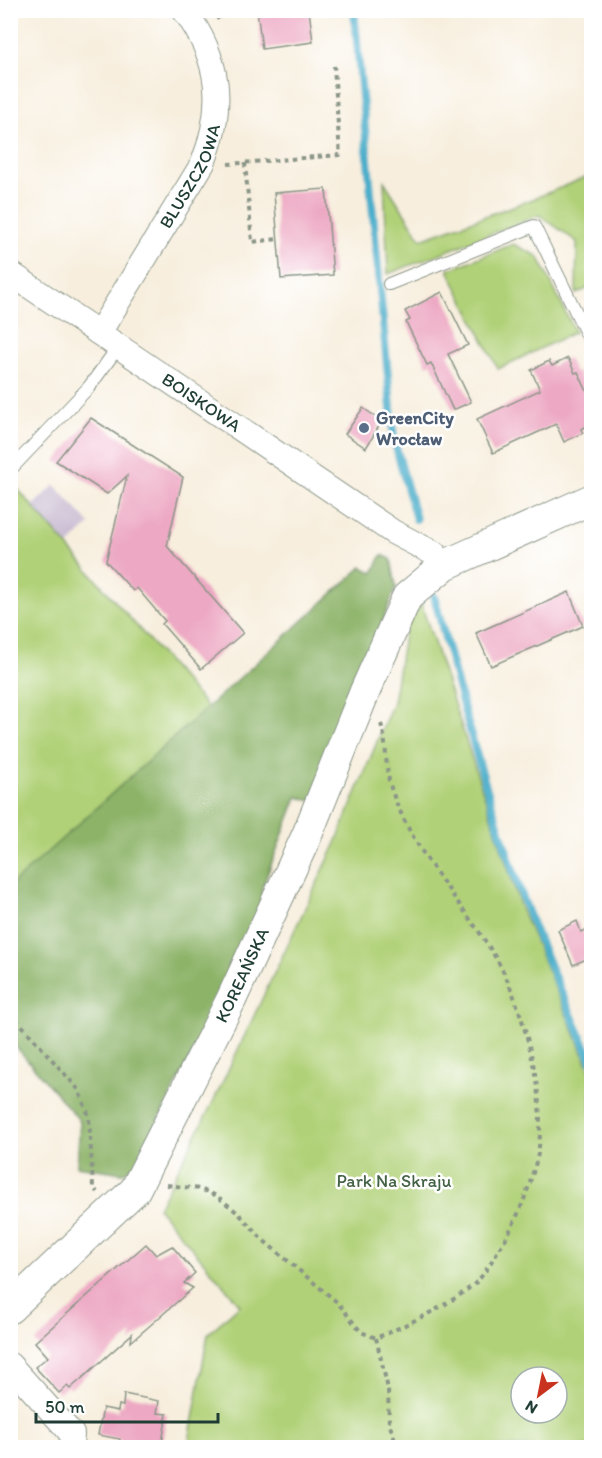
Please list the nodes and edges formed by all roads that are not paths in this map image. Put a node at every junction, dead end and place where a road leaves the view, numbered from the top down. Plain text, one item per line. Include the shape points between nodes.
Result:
1 (184, 10) edge
2 (10, 273) edge
3 (388, 284) dead end
4 (99, 333) junction
5 (591, 345) edge
6 (119, 346) junction
7 (10, 470) edge
8 (591, 499) edge
9 (445, 565) junction
10 (10, 1308) edge
11 (10, 1365) edge
12 (71, 1448) edge

1 - 4 street, BLUSZCZOWA via 208,49 214,72 214,132 203,163
2 - 4 street, BOISKOWA
3 - 5 lane via 534,226
4 - 6 street, BOISKOWA
6 - 7 lane via 89,387
6 - 9 street, BOISKOWA via 393,531 435,554
8 - 9 street
9 - 10 street, KOREAŃSKA via 407,597 307,835 231,1000 135,1190
11 - 12 street via 72,1434

